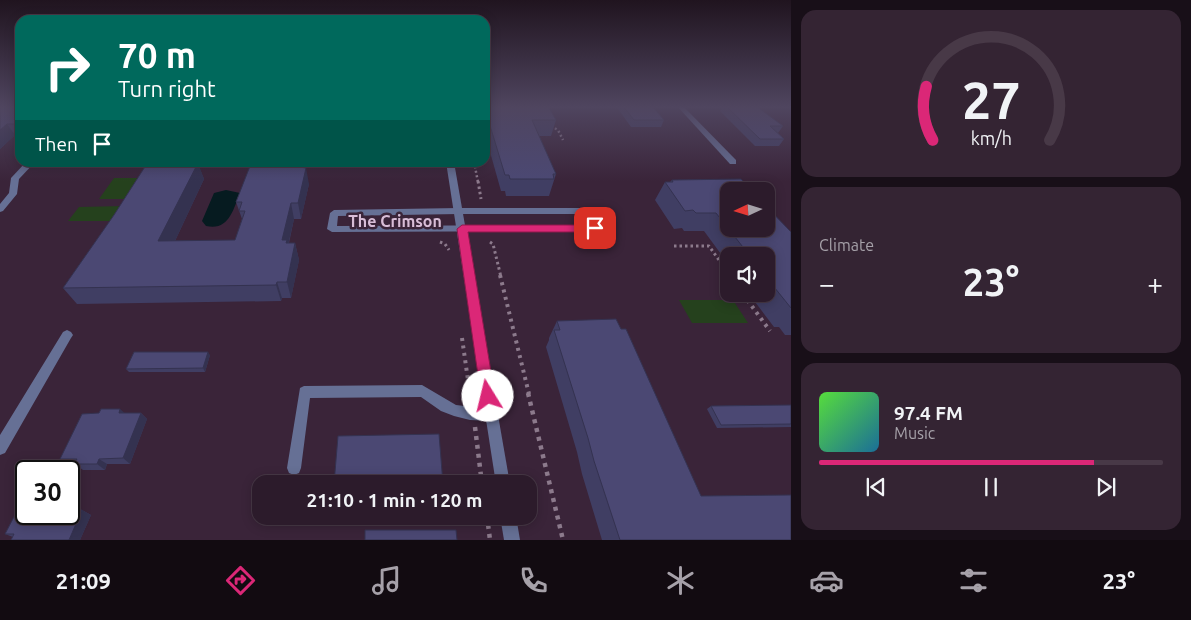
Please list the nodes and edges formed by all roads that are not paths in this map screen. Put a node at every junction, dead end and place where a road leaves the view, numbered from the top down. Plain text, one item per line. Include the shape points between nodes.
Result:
1 (704, 131) edge
2 (733, 162) dead end
3 (26, 167) edge
4 (451, 167) edge
5 (0, 209) edge
6 (460, 211) junction
7 (462, 229) junction
8 (67, 335) dead end
9 (492, 415) junction
10 (0, 448) edge
11 (294, 468) dead end
12 (502, 475) edge
13 (510, 525) edge
14 (512, 540) edge

1 - 2 street
3 - 5 street via 15,178 13,194
4 - 6 street
6 - 7 street
6 - 7 street via 334,213 332,229
6 - 7 street via 587,210 595,228
7 - 9 street
8 - 10 street
9 - 11 street via 463,414 447,408 434,396 422,391 304,392
9 - 12 street
13 - 14 street

